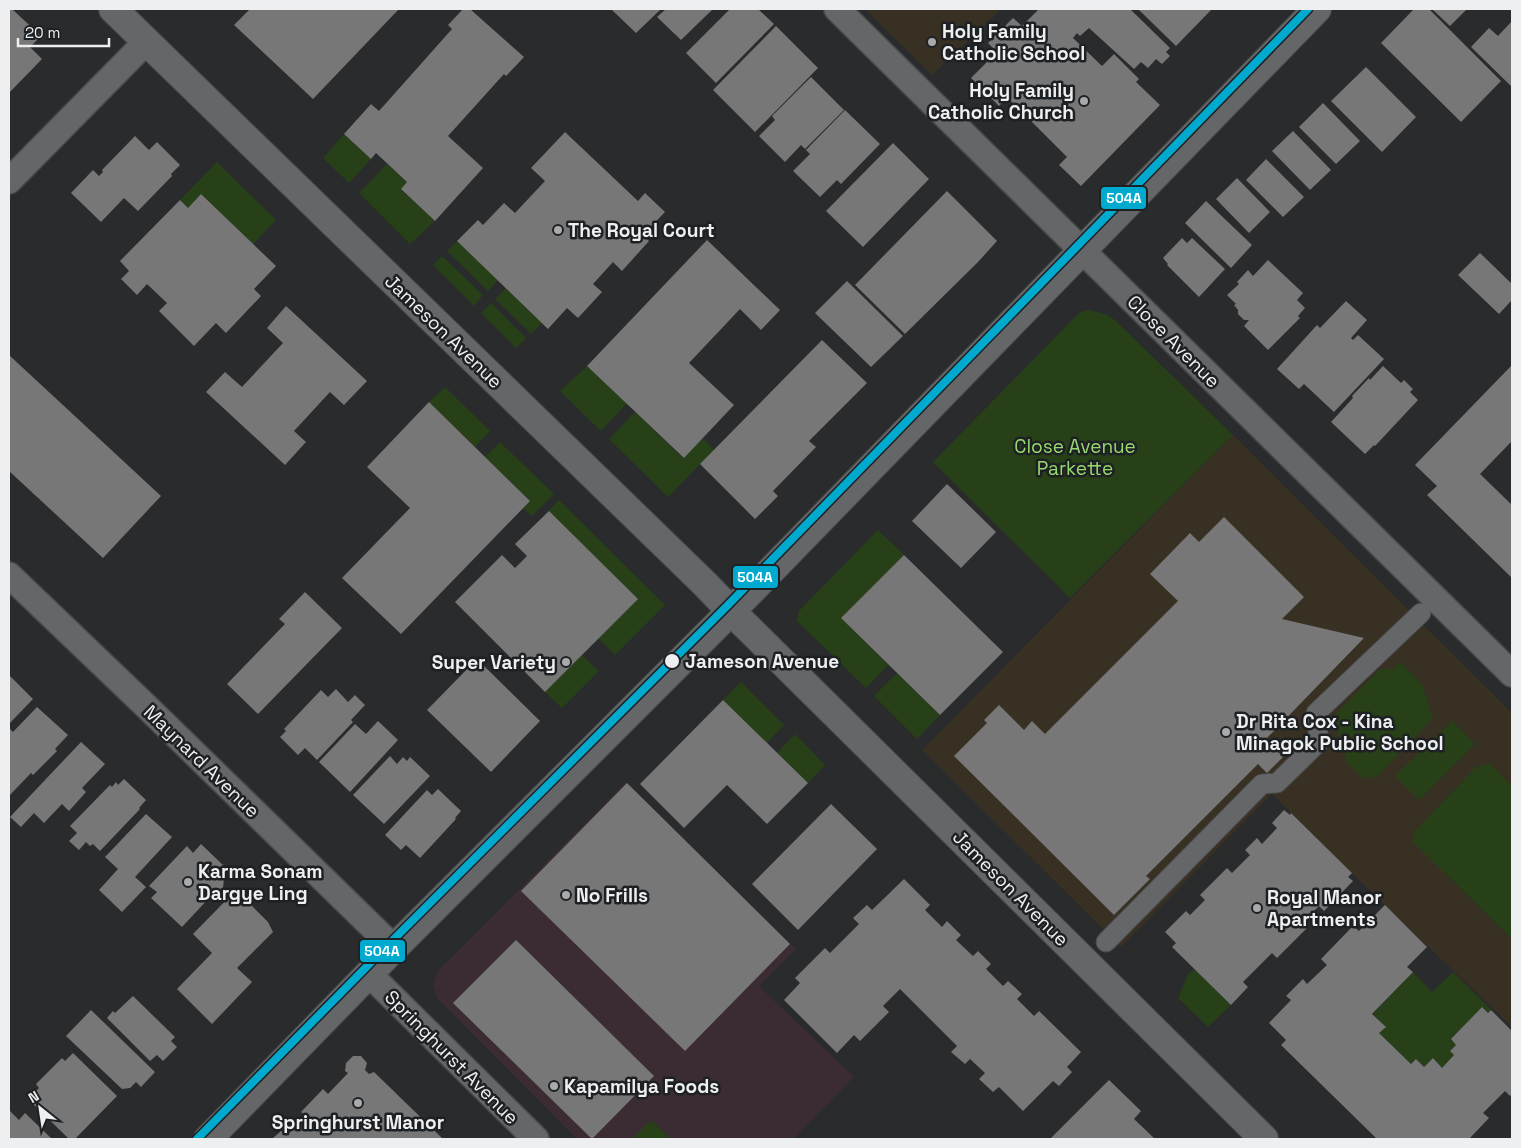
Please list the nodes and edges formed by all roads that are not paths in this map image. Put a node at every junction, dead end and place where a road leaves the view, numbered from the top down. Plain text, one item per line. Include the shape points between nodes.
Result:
1 (113, 9) edge
2 (837, 9) edge
3 (1318, 9) edge
4 (147, 42) junction
5 (9, 181) edge
6 (1082, 251) junction
7 (9, 575) edge
8 (731, 611) junction
9 (1421, 613) dead end
10 (1512, 674) edge
11 (1106, 942) dead end
12 (394, 948) junction
13 (369, 974) junction
14 (208, 1139) edge
15 (536, 1139) edge
16 (1264, 1139) edge

1 - 4 street, Jameson Avenue
2 - 6 street, Close Avenue
3 - 6 street
4 - 5 street
4 - 8 street, Jameson Avenue
6 - 8 street
6 - 10 street, Close Avenue
7 - 12 street, Maynard Avenue
8 - 12 street
8 - 16 street, Jameson Avenue
9 - 11 street via 1316,713 1319,742 1277,783 1262,784
12 - 13 street
13 - 14 street
13 - 15 street, Springhurst Avenue

